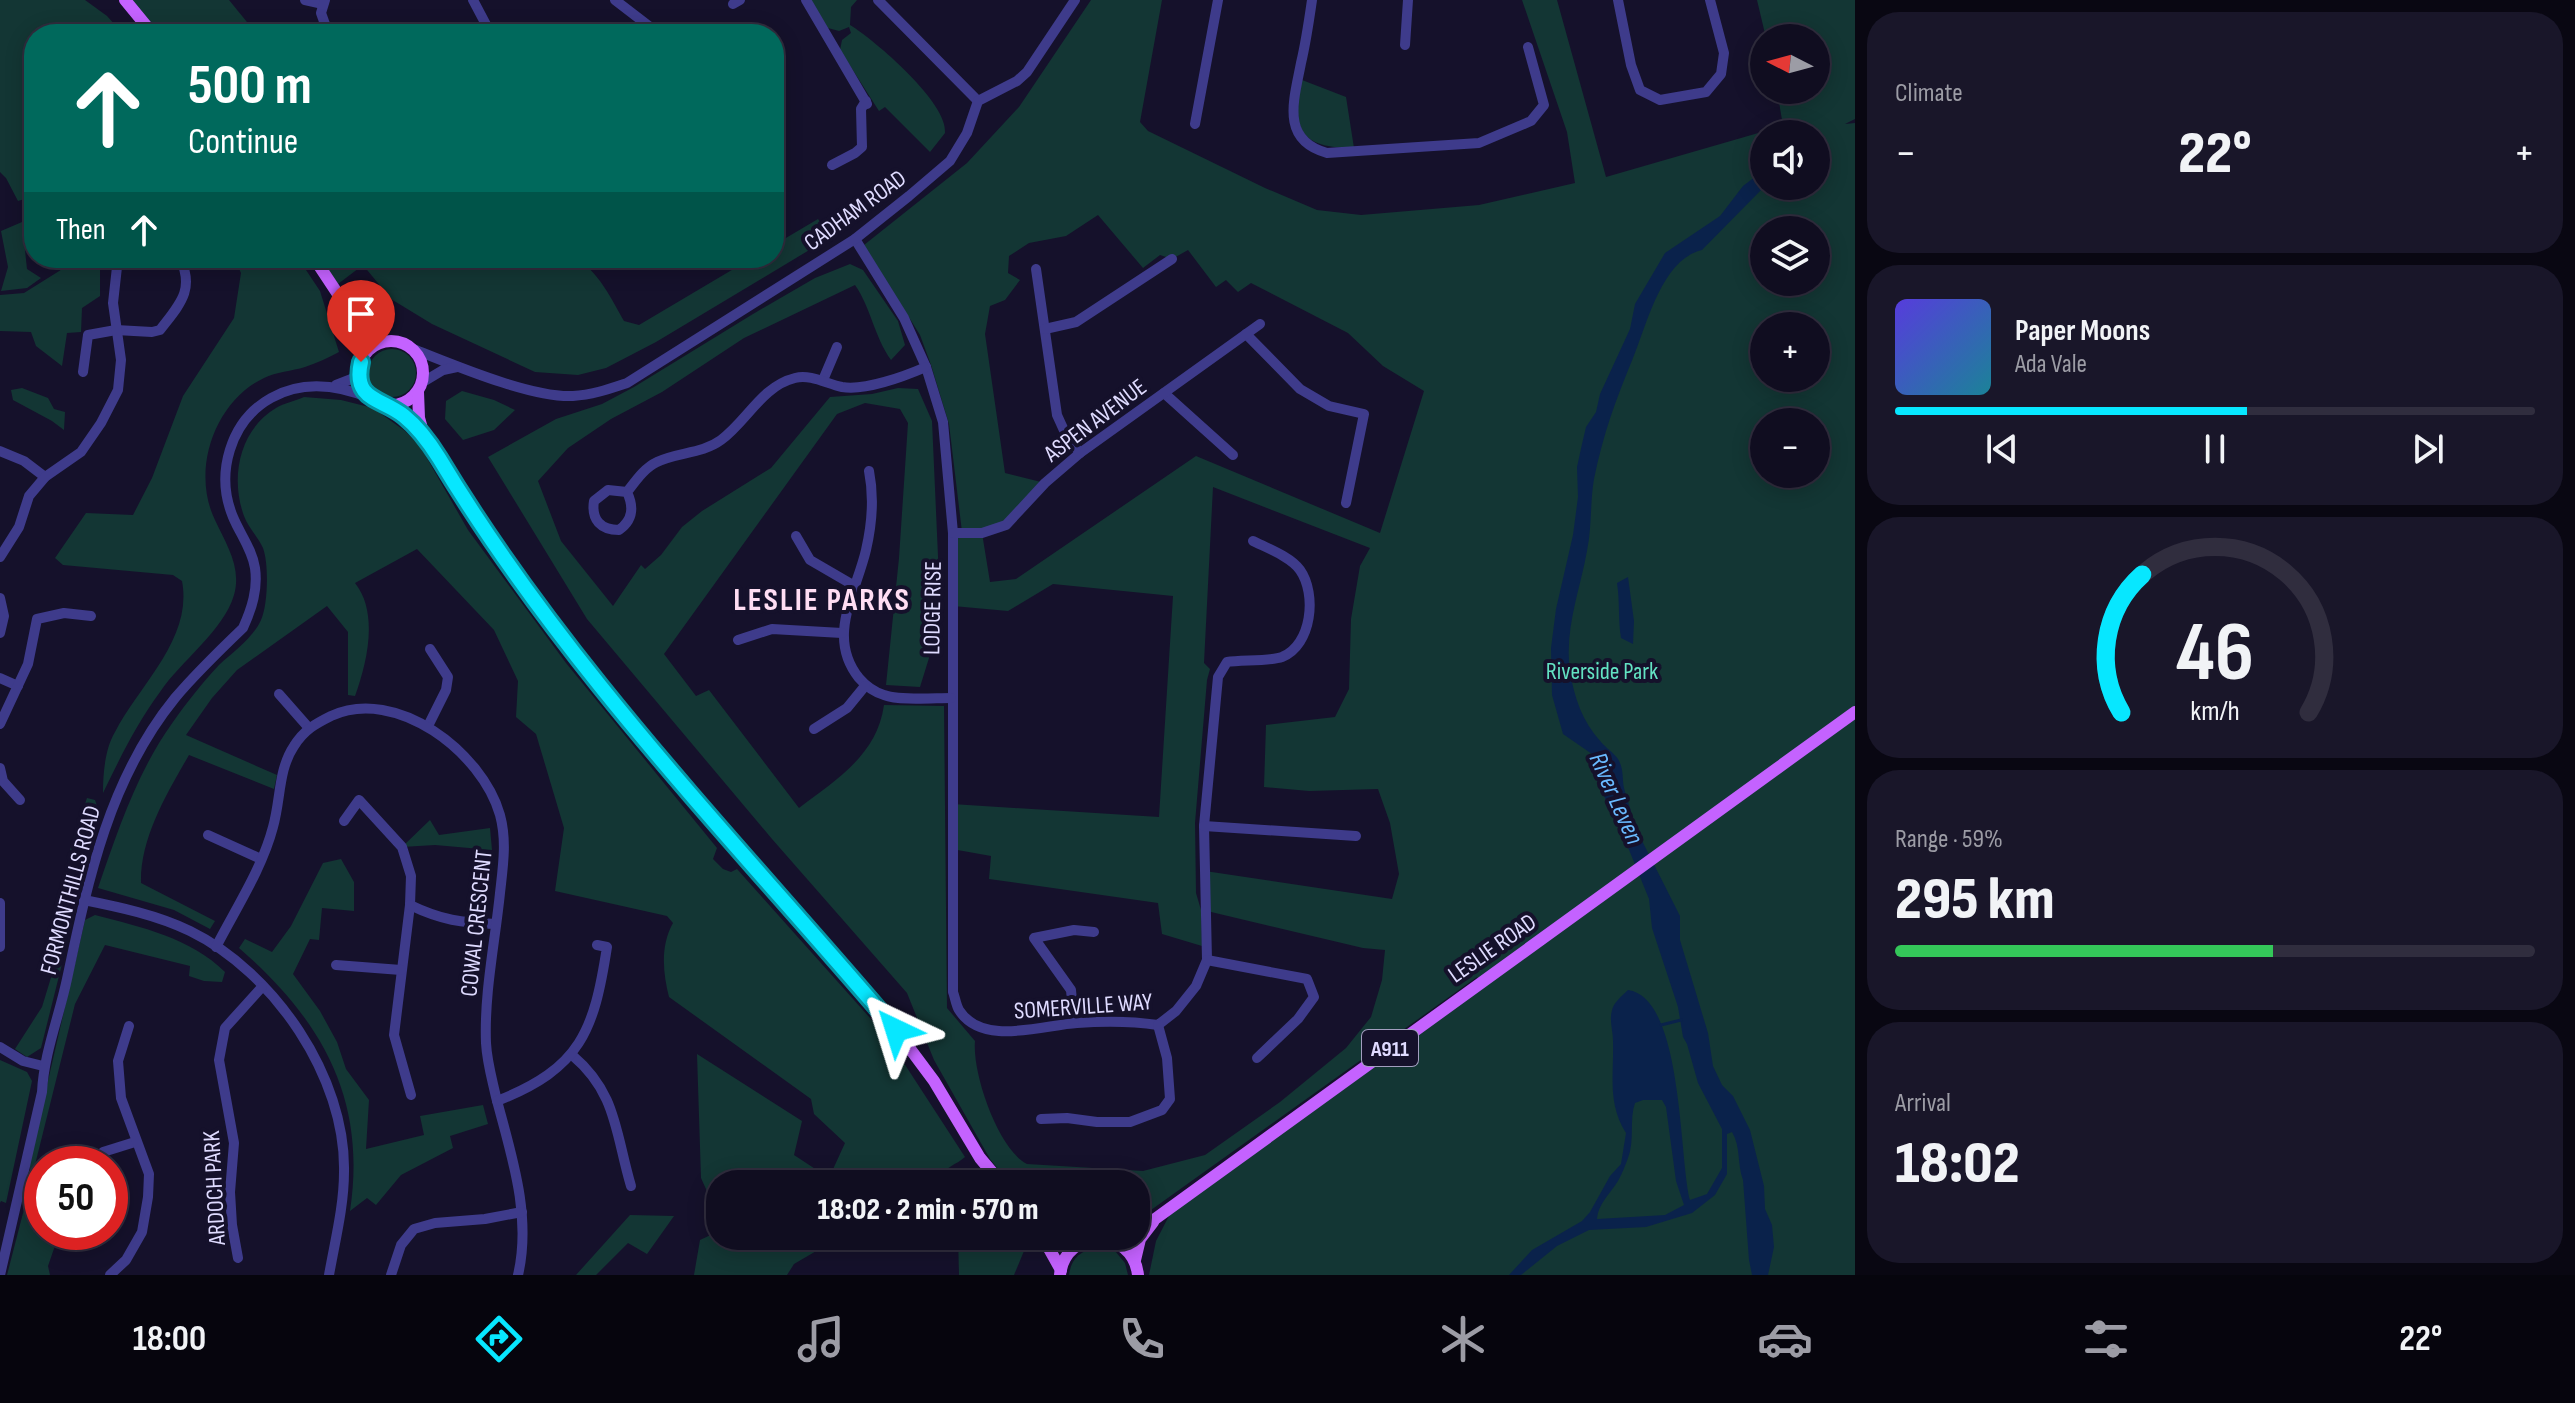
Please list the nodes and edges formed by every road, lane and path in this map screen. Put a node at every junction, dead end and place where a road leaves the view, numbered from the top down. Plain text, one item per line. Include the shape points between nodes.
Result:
1 (125, 0) edge
2 (305, 0) edge
3 (473, 0) edge
4 (615, 0) edge
5 (806, 0) edge
6 (878, 0) edge
7 (1075, 0) edge
8 (1218, 0) edge
9 (1312, 0) edge
10 (1408, 0) edge
11 (1618, 0) edge
12 (1710, 0) edge
13 (324, 2) edge
14 (145, 24) edge
15 (325, 24) edge
16 (486, 24) edge
17 (646, 24) edge
18 (1405, 45) dead end
19 (1528, 47) dead end
20 (978, 101) junction
21 (1195, 124) dead end
22 (832, 165) dead end
23 (855, 239) junction
24 (1172, 259) dead end
25 (117, 268) edge
26 (185, 268) edge
27 (321, 268) edge
28 (1036, 269) dead end
29 (357, 323) junction
30 (1260, 324) dead end
31 (1045, 329) junction
32 (116, 330) junction
33 (1246, 334) junction
34 (388, 341) junction
35 (837, 347) dead end
36 (413, 349) junction
37 (365, 354) junction
38 (459, 367) junction
39 (926, 367) junction
40 (359, 370) junction
41 (83, 372) dead end
42 (823, 380) junction
43 (330, 387) junction
44 (420, 387) junction
45 (1164, 393) junction
46 (372, 399) junction
47 (389, 406) junction
48 (424, 434) junction
49 (0, 451) edge
50 (1080, 453) junction
51 (1233, 455) dead end
52 (869, 471) dead end
53 (45, 477) junction
54 (627, 492) junction
55 (1346, 503) dead end
56 (953, 533) junction
57 (796, 536) dead end
58 (1253, 541) dead end
59 (0, 557) edge
60 (853, 585) junction
61 (0, 598) edge
62 (91, 616) dead end
63 (0, 633) edge
64 (842, 633) junction
65 (738, 640) dead end
66 (430, 649) dead end
67 (0, 678) edge
68 (18, 686) junction
69 (865, 686) junction
70 (279, 694) dead end
71 (951, 698) junction
72 (1855, 712) edge
73 (0, 724) edge
74 (428, 726) junction
75 (308, 727) junction
76 (814, 729) dead end
77 (0, 768) edge
78 (20, 800) dead end
79 (344, 821) dead end
80 (1204, 826) junction
81 (208, 835) dead end
82 (1356, 836) dead end
83 (261, 859) junction
84 (84, 900) junction
85 (0, 903) edge
86 (410, 905) junction
87 (496, 924) junction
88 (1094, 932) dead end
89 (0, 947) edge
90 (216, 947) junction
91 (607, 947) dead end
92 (1207, 960) junction
93 (336, 965) dead end
94 (401, 970) junction
95 (262, 987) junction
96 (955, 998) joint
97 (1074, 1023) junction
98 (1158, 1025) junction
99 (129, 1026) dead end
100 (0, 1047) edge
101 (572, 1055) junction
102 (1257, 1058) dead end
103 (43, 1066) junction
104 (411, 1095) dead end
105 (497, 1101) junction
106 (1041, 1119) dead end
107 (135, 1142) junction
108 (122, 1146) edge
109 (990, 1170) edge
110 (631, 1186) dead end
111 (522, 1212) junction
112 (1155, 1219) junction
113 (1150, 1221) edge
114 (1049, 1250) edge
115 (1073, 1250) edge
116 (1127, 1250) edge
117 (238, 1258) dead end
118 (1135, 1260) junction
119 (1060, 1272) edge
120 (0, 1275) edge
121 (110, 1275) edge
122 (329, 1275) edge
123 (391, 1275) edge
124 (518, 1275) edge
125 (1138, 1275) edge

1 - 14 main road
2 - 13 street
3 - 16 street
4 - 17 street
5 - 22 street via 866,102 861,107 862,147
6 - 20 street
7 - 20 street via 1027,72
8 - 21 street
9 - 19 street via 1292,108 1296,129 1310,148 1327,153 1479,143 1531,121 1544,105
10 - 18 street
11 - 12 street via 1640,90 1660,100 1706,92 1721,74 1724,53
13 - 15 street
20 - 23 street, CADHAM ROAD via 950,161
23 - 38 street, CADHAM ROAD via 613,388 555,395
23 - 39 street, LODGE RISE via 904,318
24 - 31 street via 1076,322
25 - 32 street
26 - 32 street via 188,287 160,330
27 - 29 main road
28 - 31 street
29 - 34 main road
29 - 37 main road
30 - 33 street, ASPEN AVENUE
31 - 50 street via 1057,415
32 - 41 street via 88,335
32 - 53 street via 118,390 81,452
33 - 45 street, ASPEN AVENUE
33 - 55 street via 1300,389 1329,406 1364,414
34 - 36 main road
34 - 37 main road
35 - 42 street
36 - 38 street, CADHAM ROAD
36 - 44 main road via 422,364
37 - 40 main road
38 - 44 street via 443,370
39 - 42 street via 844,388
39 - 56 street, LODGE RISE via 943,422
40 - 43 street, FORMONTHILLS ROAD via 347,382
40 - 46 main road
42 - 54 street via 797,377 770,390 719,442 657,462
43 - 46 street, FORMONTHILLS ROAD
43 - 84 street, FORMONTHILLS ROAD via 296,388 270,398 247,417 233,441 225,485 254,564 249,614 243,628 176,697 136,756 98,846
44 - 47 main road via 405,403
44 - 48 main road
45 - 50 street, ASPEN AVENUE
45 - 51 street
46 - 47 main road
47 - 48 main road
48 - 109 main road via 481,526 570,649 896,1030
49 - 53 street
50 - 56 street, ASPEN AVENUE via 1006,525 982,533
52 - 60 street via 873,493 866,550
53 - 59 street via 29,496 19,527
54 - 54 street via 632,509 626,525 619,530 601,526 594,518 594,501 608,490
56 - 71 street, LODGE RISE
57 - 60 street via 810,560
58 - 80 street, SOMERVILLE WAY via 1299,568 1309,592 1307,627 1298,647 1281,657 1227,662 1218,677
60 - 64 street
61 - 63 street
62 - 68 street via 64,613 37,619
64 - 65 street via 772,629
64 - 69 street via 849,665
66 - 74 street via 448,677
67 - 68 street
68 - 73 street
69 - 71 street via 885,696
69 - 76 street via 847,708
70 - 75 street
71 - 96 street, LODGE RISE
72 - 112 main road, LESLIE ROAD / A911
74 - 75 street, COWAL CRESCENT via 372,709 346,709
74 - 87 street, COWAL CRESCENT via 465,755 499,813 505,844
75 - 83 street via 282,769 273,828
77 - 78 street via 3,781
79 - 86 street via 359,800 402,847 411,876
80 - 82 street
80 - 92 street, SOMERVILLE WAY
81 - 83 street
83 - 90 street
84 - 90 street via 154,917
84 - 103 street, FORMONTHILLS ROAD
85 - 89 street
86 - 87 street via 439,918
86 - 94 street
87 - 105 street, COWAL CRESCENT via 485,1024
88 - 97 street via 1034,938 1071,990
90 - 95 street
91 - 101 street via 599,997
92 - 98 street, SOMERVILLE WAY via 1196,986
92 - 102 street via 1307,979 1314,997
93 - 94 street
94 - 104 street via 394,1035
95 - 117 street, ARDOCH PARK via 225,1028 219,1060 234,1143 230,1192
95 - 122 street via 304,1036 336,1111 344,1173
96 - 97 street, SOMERVILLE WAY via 959,1011 981,1028 1008,1033
97 - 98 street, SOMERVILLE WAY
98 - 106 street via 1170,1099 1162,1110 1130,1122
99 - 107 street via 118,1061 121,1098
100 - 103 street
101 - 105 street via 526,1089
101 - 110 street via 600,1084 613,1111
103 - 120 street, FORMONTHILLS ROAD via 42,1092
105 - 111 street, COWAL CRESCENT
107 - 108 street
107 - 121 street via 149,1174 142,1232
111 - 123 street via 414,1229 401,1245
111 - 124 street, COWAL CRESCENT
112 - 113 main road, A911
112 - 118 main road, A911 via 1140,1239
114 - 119 main road
115 - 119 main road
116 - 118 main road
118 - 125 main road

